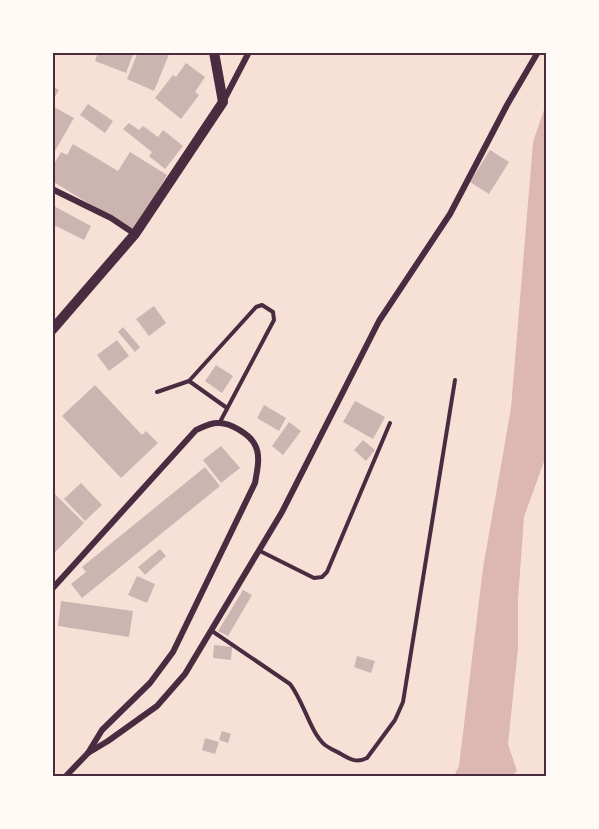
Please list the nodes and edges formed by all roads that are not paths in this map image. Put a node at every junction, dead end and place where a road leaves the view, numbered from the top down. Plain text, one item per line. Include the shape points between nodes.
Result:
1 (249, 52) edge
2 (538, 52) edge
3 (215, 55) edge
4 (223, 102) junction
5 (52, 189) edge
6 (135, 234) junction
7 (52, 330) edge
8 (455, 380) dead end
9 (189, 381) junction
10 (158, 392) dead end
11 (227, 408) junction
12 (220, 422) junction
13 (390, 423) dead end
14 (259, 550) junction
15 (52, 589) edge
16 (211, 630) junction
17 (88, 753) junction
18 (66, 777) edge

1 - 4 street
2 - 14 street via 450,214 379,321
3 - 4 main road
4 - 6 main road
5 - 6 street
6 - 7 main road
8 - 16 lane via 403,702 395,720 367,758 353,761 326,746 290,684
9 - 10 lane
9 - 11 lane
9 - 11 lane via 256,307 262,305 273,312 274,320
11 - 12 lane
12 - 15 street via 196,430 186,439
12 - 17 street via 243,432 255,444 259,465 255,483 173,652 150,683 102,730
13 - 14 lane via 327,573 314,578
14 - 16 street
16 - 17 street via 185,674 157,706
17 - 18 street

